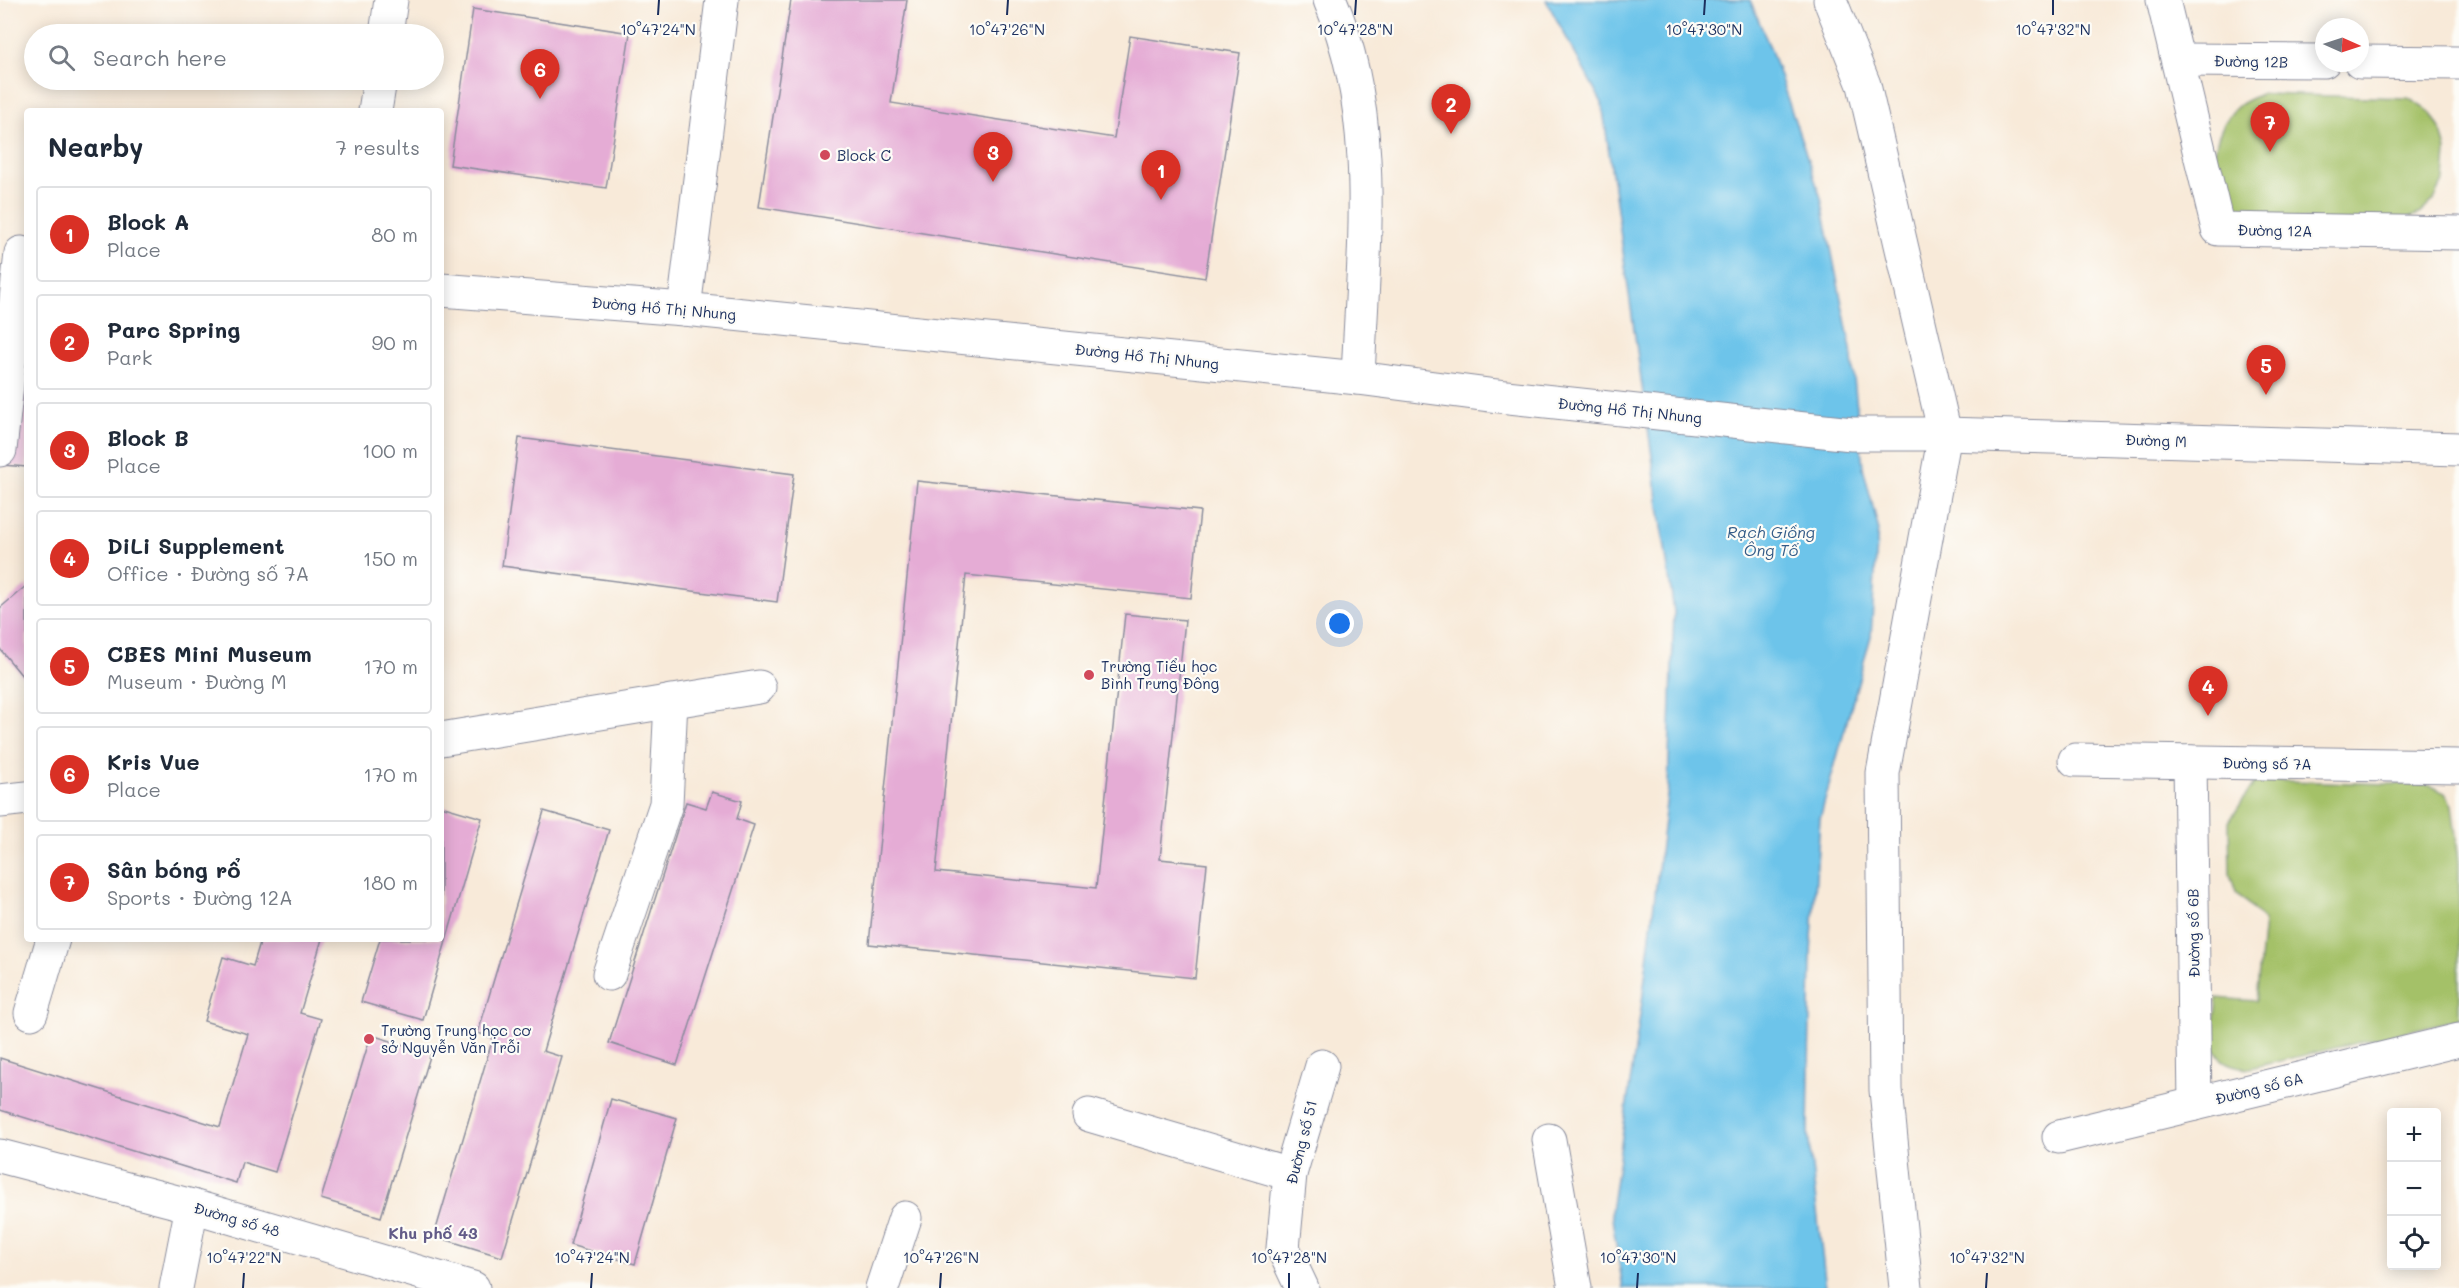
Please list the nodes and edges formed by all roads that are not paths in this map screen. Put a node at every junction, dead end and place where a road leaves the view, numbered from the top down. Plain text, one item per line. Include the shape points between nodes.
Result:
1 (391, 0) edge
2 (722, 0) edge
3 (1330, 0) edge
4 (1830, 0) edge
5 (2163, 0) edge
6 (387, 24) edge
7 (2178, 60) junction
8 (2315, 61) edge
9 (2369, 62) edge
10 (2459, 63) edge
11 (378, 90) edge
12 (375, 108) edge
13 (2459, 233) edge
14 (16, 252) edge
15 (444, 290) edge
16 (684, 309) junction
17 (1358, 378) junction
18 (1852, 434) joint
19 (1945, 434) junction
20 (2459, 449) edge
21 (0, 450) edge
22 (759, 687) dead end
23 (671, 701) junction
24 (444, 739) edge
25 (2075, 760) dead end
26 (2190, 762) junction
27 (2459, 766) edge
28 (24, 798) edge
29 (0, 801) edge
30 (52, 942) edge
31 (609, 974) dead end
32 (31, 1014) dead end
33 (2459, 1040) edge
34 (1322, 1066) dead end
35 (2195, 1104) junction
36 (1089, 1115) dead end
37 (2059, 1137) dead end
38 (1549, 1140) dead end
39 (0, 1156) edge
40 (1290, 1174) junction
41 (192, 1206) junction
42 (905, 1218) dead end
43 (467, 1287) edge
44 (176, 1288) edge
45 (882, 1288) edge
46 (1302, 1288) edge
47 (1575, 1288) edge
48 (1906, 1288) edge

1 - 6 street
2 - 16 street
3 - 17 street via 1356,81 1366,166
4 - 19 street via 1864,85
5 - 7 street, Đường 12A
7 - 8 street, Đường 12B
7 - 13 street, Đường 12A via 2218,228
9 - 10 street
11 - 12 street
14 - 21 street
15 - 16 street, Đường Hồ Thị Nhung
16 - 17 street, Đường Hồ Thị Nhung
17 - 18 street, Đường Hồ Thị Nhung
18 - 19 street, Đường M
19 - 20 street, Đường M
19 - 48 street via 1884,773 1886,1090
22 - 23 street
23 - 24 street
23 - 31 street via 666,804
25 - 26 street, Đường số 7A
26 - 27 street, Đường số 7A
26 - 35 street, Đường số 6B
28 - 29 street
30 - 32 street
33 - 35 street, Đường số 6A
34 - 40 street, Đường số 51
35 - 37 street, Đường số 6A
36 - 40 street
38 - 47 street
39 - 41 street, Đường số 48
40 - 46 street, Đường số 51 via 1283,1248
41 - 43 street, Đường số 48
41 - 44 street
42 - 45 street

